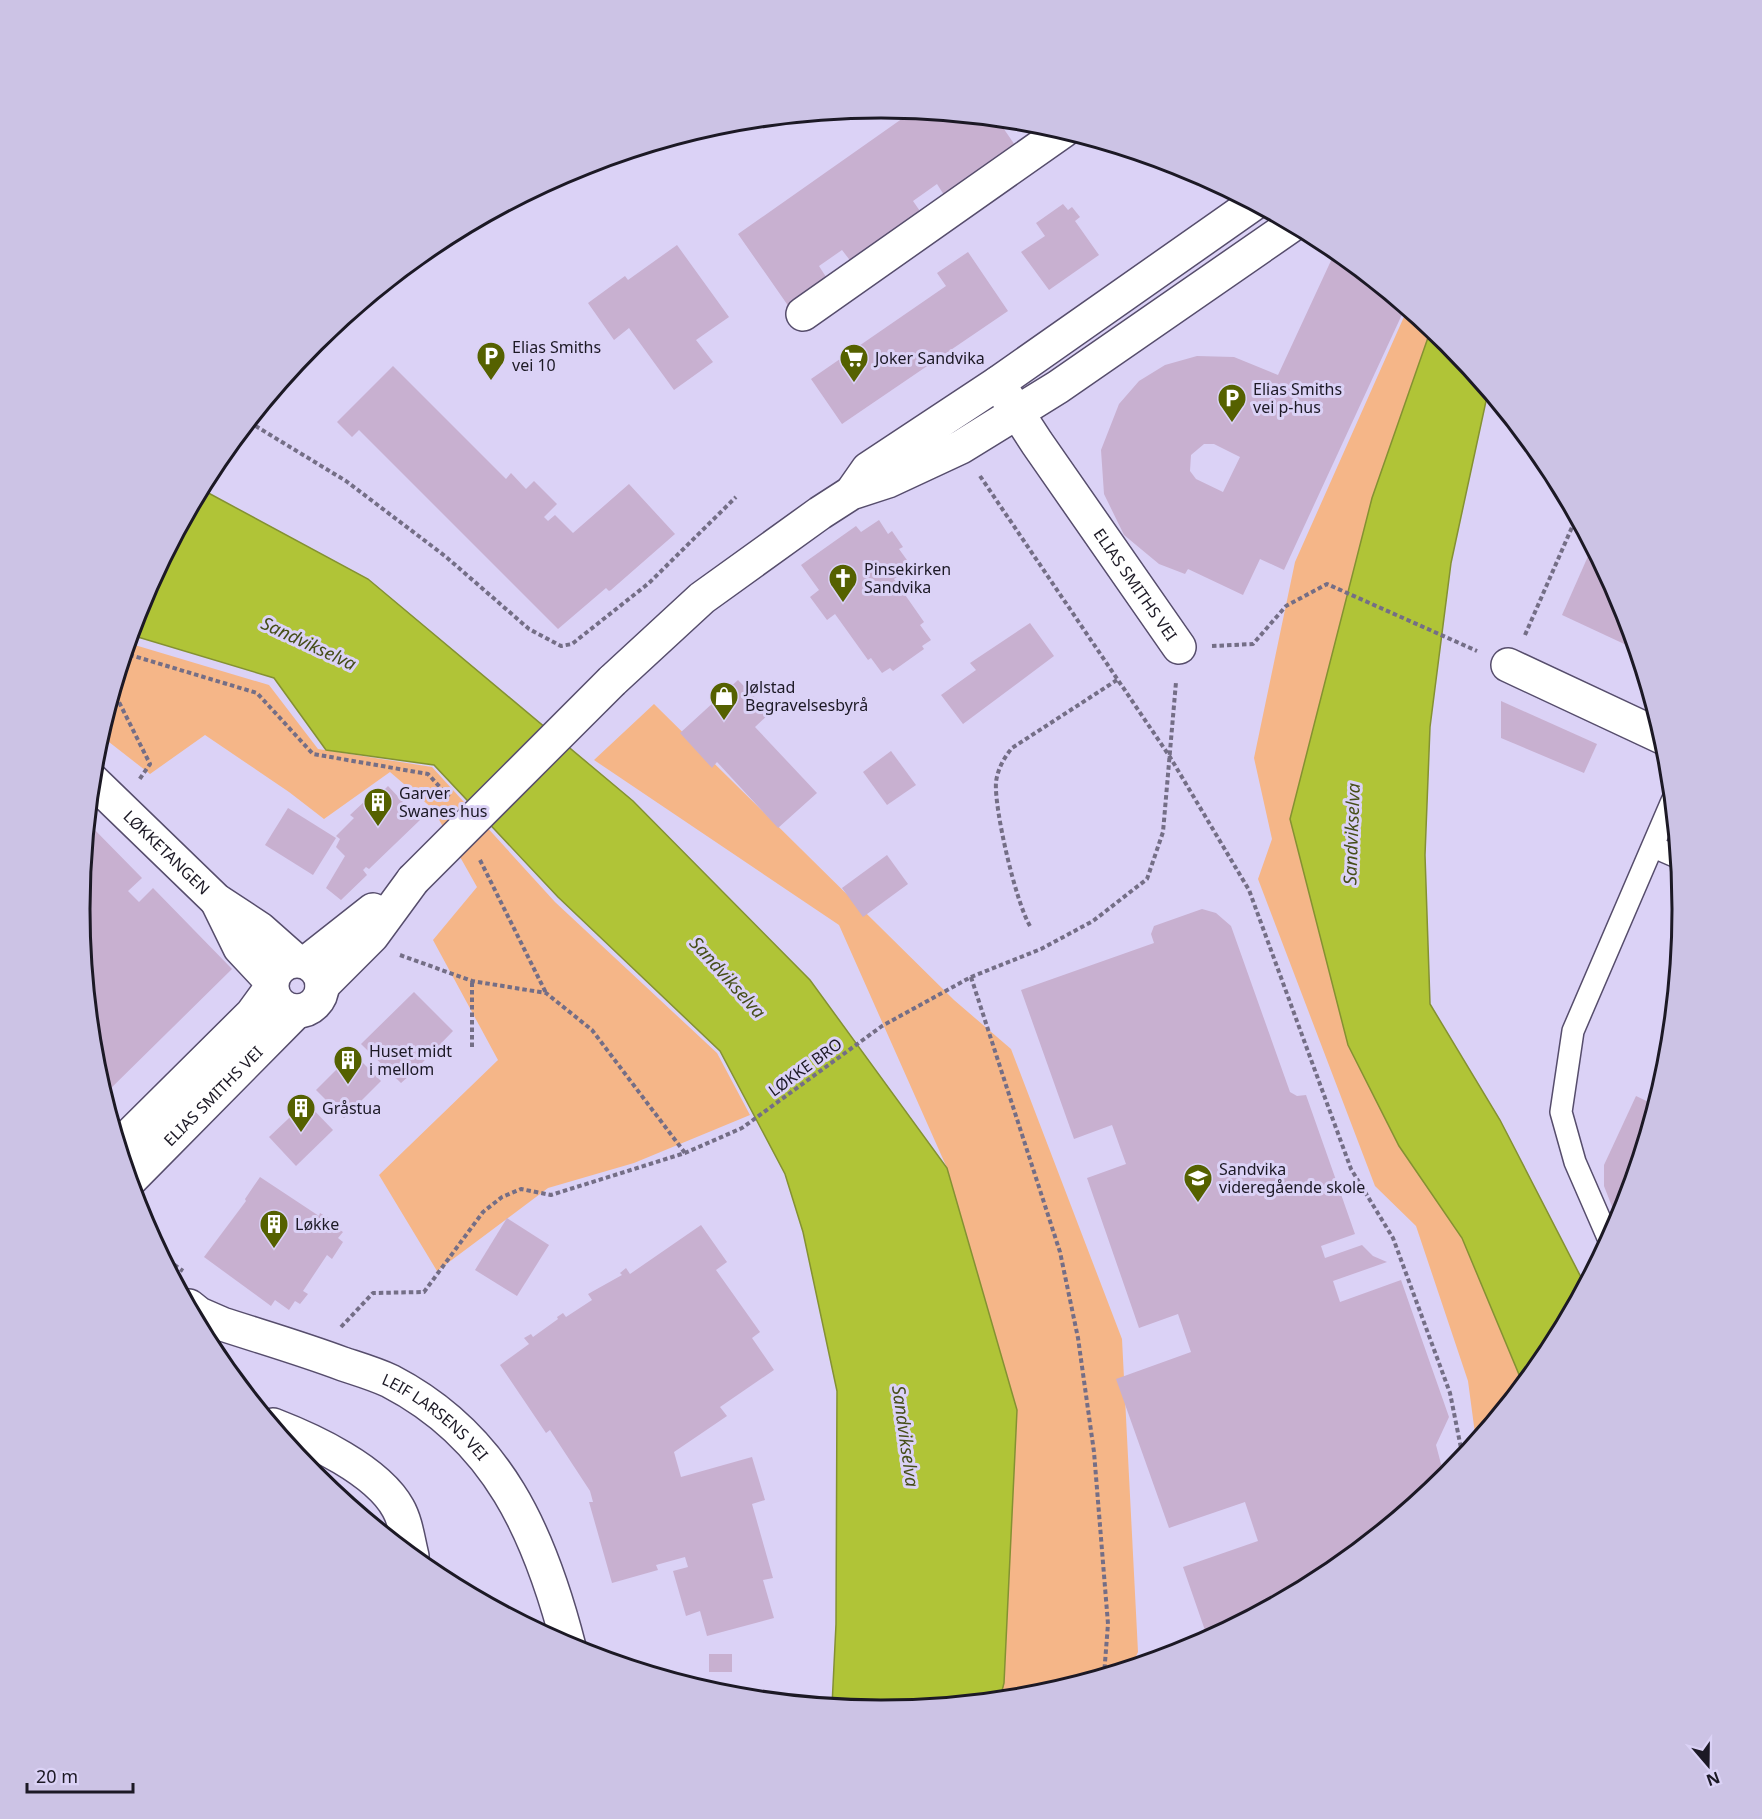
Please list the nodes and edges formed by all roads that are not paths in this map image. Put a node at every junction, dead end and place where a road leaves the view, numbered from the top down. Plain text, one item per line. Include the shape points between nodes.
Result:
1 (1053, 138) edge
2 (1247, 208) edge
3 (1285, 230) edge
4 (803, 314) dead end
5 (998, 382) junction
6 (1016, 413) junction
7 (851, 493) junction
8 (1179, 647) road end
9 (1516, 668) road end
10 (1651, 732) edge
11 (100, 787) edge
12 (1666, 816) edge
13 (1654, 847) junction
14 (1670, 854) edge
15 (293, 975) junction
16 (125, 1140) edge
17 (136, 1174) edge
18 (1604, 1229) edge
19 (202, 1315) edge
20 (285, 1430) edge
21 (409, 1544) edge
22 (566, 1635) edge

1 - 4 main road
2 - 5 main road
3 - 6 main road
5 - 6 main road, ELIAS SMITHS VEI
5 - 7 main road via 868,469
6 - 7 main road via 961,447 888,482
6 - 8 main road, ELIAS SMITHS VEI
7 - 15 main road, ELIAS SMITHS VEI, bridge via 702,598 612,681 412,880 372,936
9 - 10 main road
11 - 15 main road, LØKKETANGEN via 216,900 261,929
12 - 13 lane
13 - 14 lane
13 - 18 lane via 1573,1031 1561,1112 1575,1161
15 - 16 main road, ELIAS SMITHS VEI
15 - 17 main road, ELIAS SMITHS VEI via 319,998 310,1008 297,1011
19 - 22 main road, LEIF LARSENS VEI via 388,1380 426,1402 482,1451 502,1479 535,1543
20 - 21 main road via 354,1467 386,1491 404,1523

